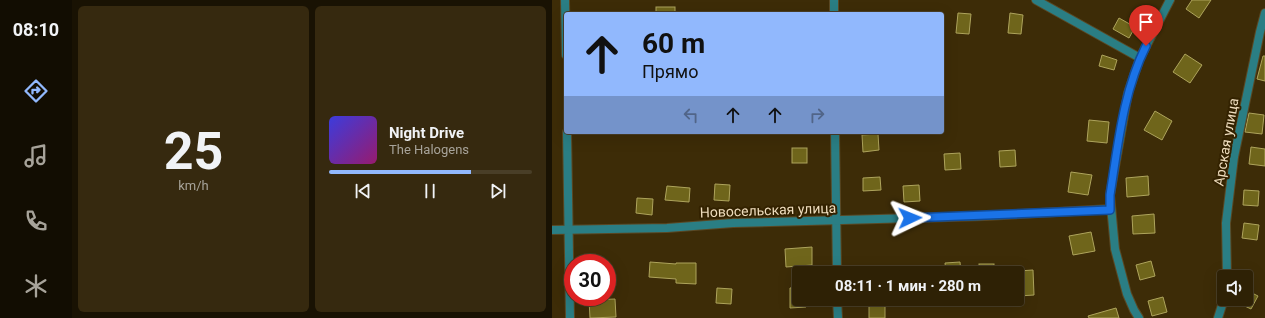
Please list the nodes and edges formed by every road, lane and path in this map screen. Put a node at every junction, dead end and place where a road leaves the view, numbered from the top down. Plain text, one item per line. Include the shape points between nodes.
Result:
1 (565, 0) edge
2 (834, 0) edge
3 (1036, 0) edge
4 (1170, 0) edge
5 (565, 12) edge
6 (834, 12) edge
7 (1265, 13) edge
8 (1140, 58) junction
9 (567, 134) edge
10 (835, 134) edge
11 (1110, 210) junction
12 (836, 221) junction
13 (552, 230) edge
14 (568, 230) junction
15 (837, 266) edge
16 (1227, 270) edge
17 (837, 306) edge
18 (1222, 306) edge
19 (570, 318) edge
20 (838, 318) edge
21 (1139, 318) edge
22 (1218, 318) edge

1 - 5 street
2 - 6 street
3 - 8 street
4 - 8 street
7 - 16 street, Арская улица via 1234,157 1226,223
8 - 11 street via 1128,93 1110,195
9 - 14 street
10 - 12 street
11 - 12 street, Новосельская улица
11 - 21 street via 1115,249 1126,294
12 - 14 street, Новосельская улица
12 - 15 street
13 - 14 street, Новосельская улица
14 - 19 street
17 - 20 street
18 - 22 street

